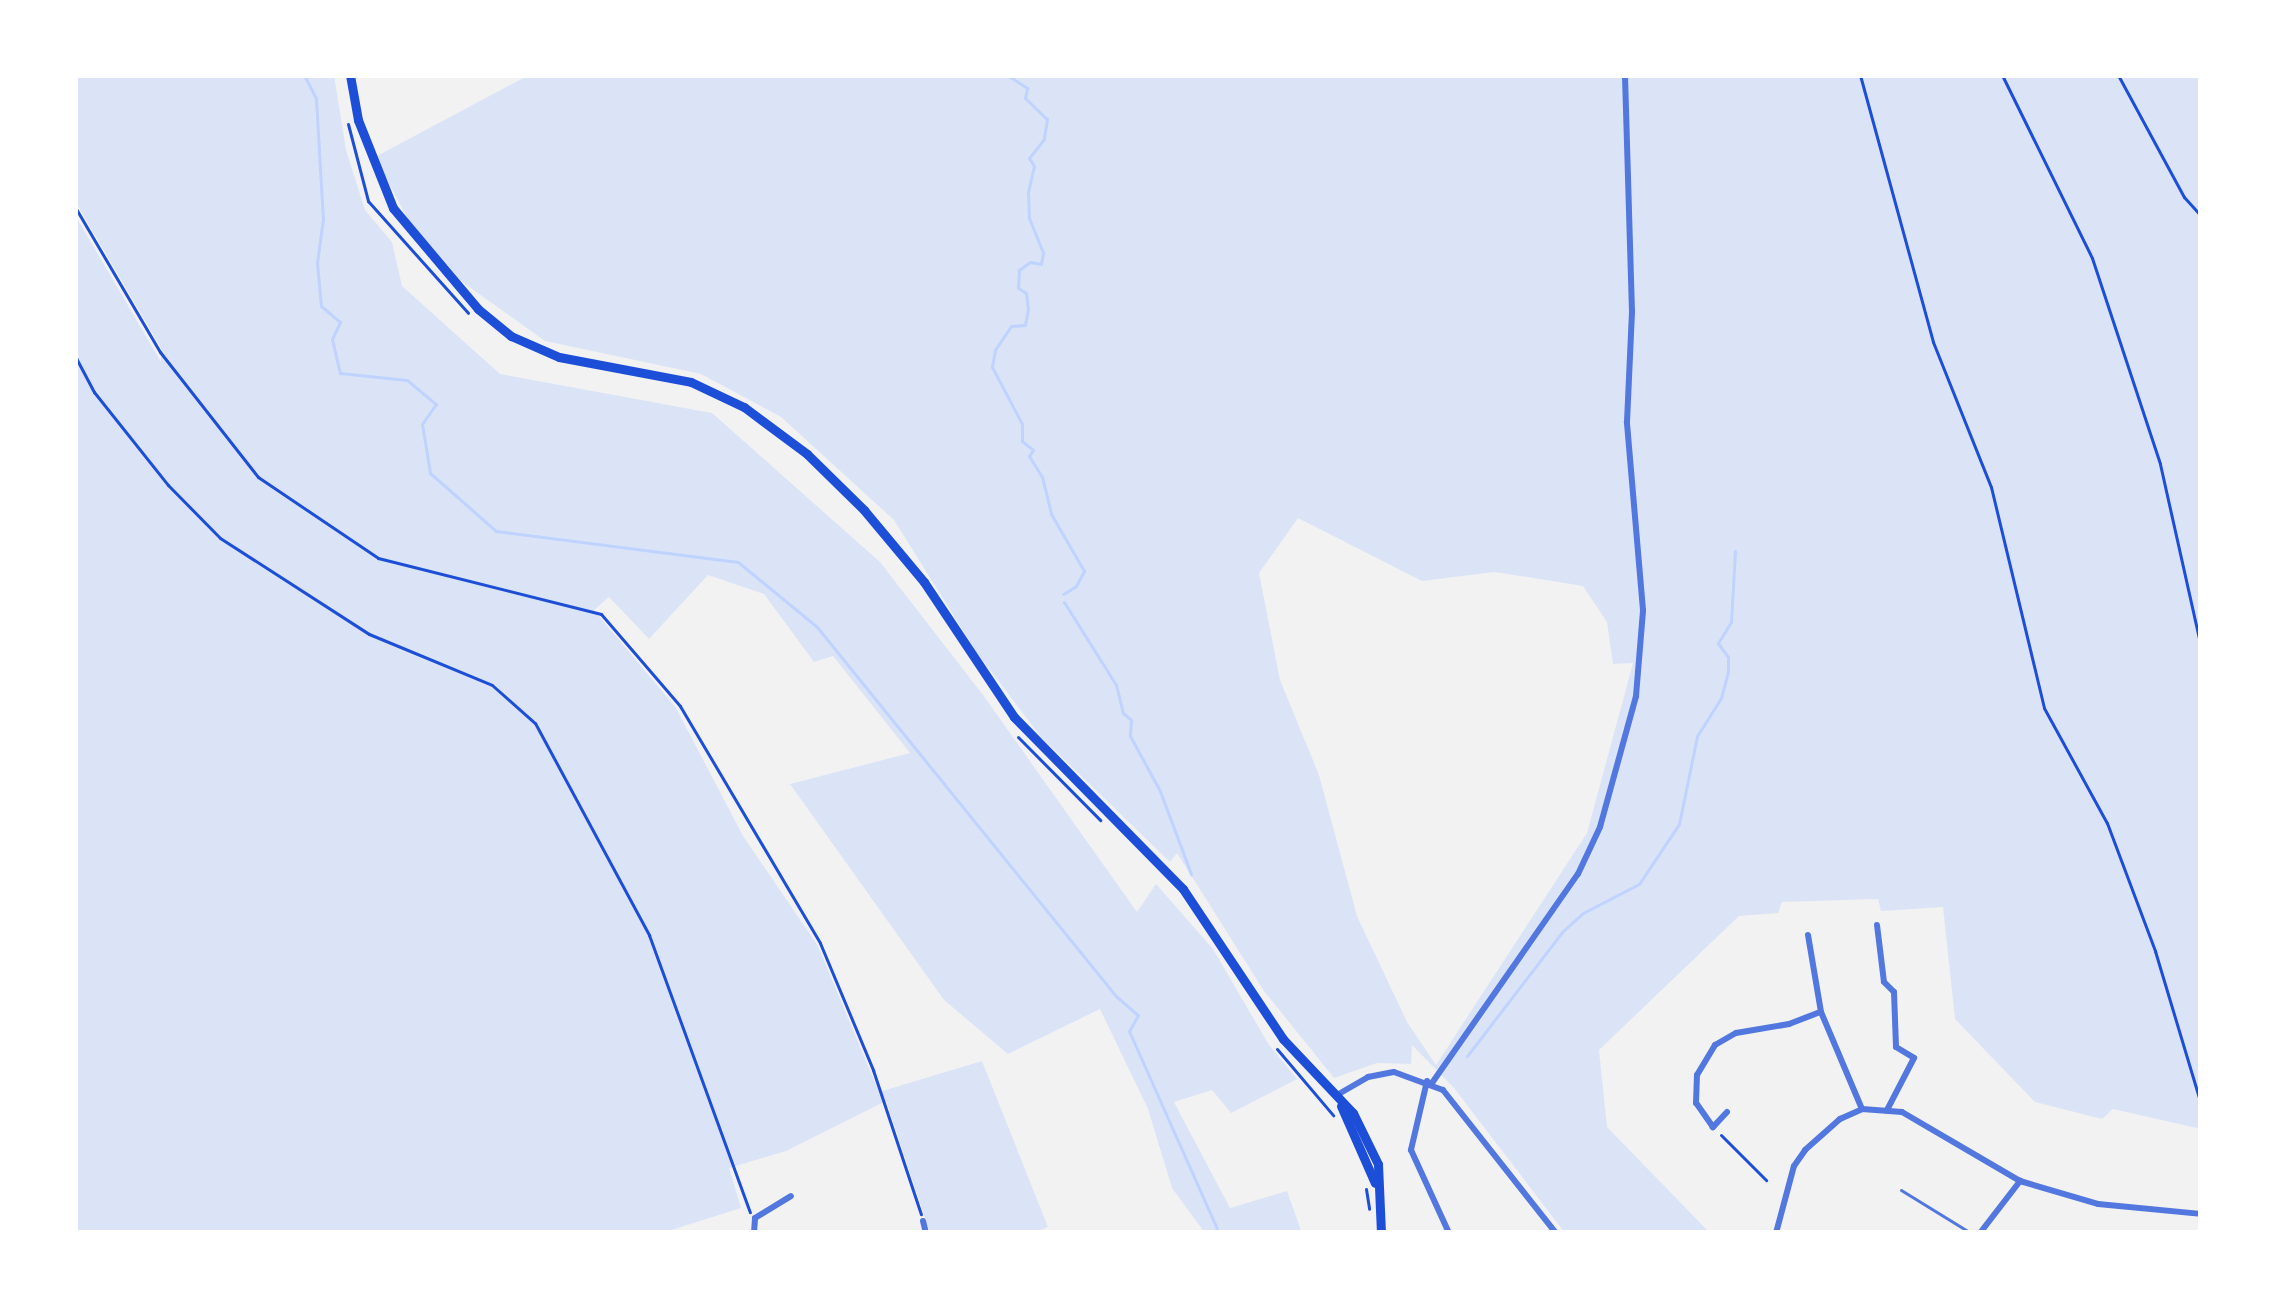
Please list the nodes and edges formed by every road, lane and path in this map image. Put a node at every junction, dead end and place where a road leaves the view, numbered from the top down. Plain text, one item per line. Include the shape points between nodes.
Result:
1 (350, 75) edge
2 (1625, 75) edge
3 (1860, 75) edge
4 (2002, 75) edge
5 (2118, 75) edge
6 (348, 124) dead end
7 (75, 207) edge
8 (2201, 216) edge
9 (477, 322) dead end
10 (75, 356) edge
11 (2201, 648) edge
12 (1016, 734) dead end
13 (1114, 833) dead end
14 (1877, 925) dead end
15 (1808, 935) dead end
16 (1821, 1012) junction
17 (1429, 1082) junction
18 (1337, 1101) junction
19 (2201, 1104) edge
20 (1862, 1109) junction
21 (1888, 1110) junction
22 (1727, 1112) dead end
23 (1713, 1127) junction
24 (1766, 1180) dead end
25 (2020, 1181) junction
26 (1901, 1190) dead end
27 (791, 1196) dead end
28 (2201, 1214) edge
29 (755, 1218) junction
30 (923, 1221) joint
31 (754, 1233) edge
32 (926, 1233) edge
33 (1381, 1233) edge
34 (1449, 1233) edge
35 (1556, 1233) edge
36 (1776, 1233) edge
37 (1976, 1233) edge

1 - 18 main road via 358,121 393,208 478,309 511,336 559,357 691,382 743,407 807,454 924,582 1050,760 1183,890 1282,1039
2 - 17 street via 1627,422 1643,610 1636,696 1600,827 1578,874
3 - 19 path via 1933,342 1991,487 2044,708 2107,823
4 - 11 path via 2092,258 2160,464
5 - 8 path
6 - 9 path via 368,201
7 - 30 path via 160,352 258,478 378,558 601,614 680,706 820,943
10 - 29 path via 168,485 220,538 369,634 492,686 535,722 649,935
12 - 13 path
14 - 21 street via 1883,982 1894,992 1895,1047 1914,1058
15 - 16 street
16 - 20 street
16 - 23 street via 1714,1045 1696,1090
17 - 18 street via 1383,1073
17 - 34 street via 1411,1150
17 - 35 street via 1455,1102
18 - 33 main road via 1353,1113 1378,1164
20 - 21 street
20 - 36 street via 1805,1150
21 - 25 street
22 - 23 street
23 - 24 path
25 - 28 street via 2098,1204
25 - 37 street
26 - 37 lane
27 - 29 street
29 - 31 street
30 - 32 street

